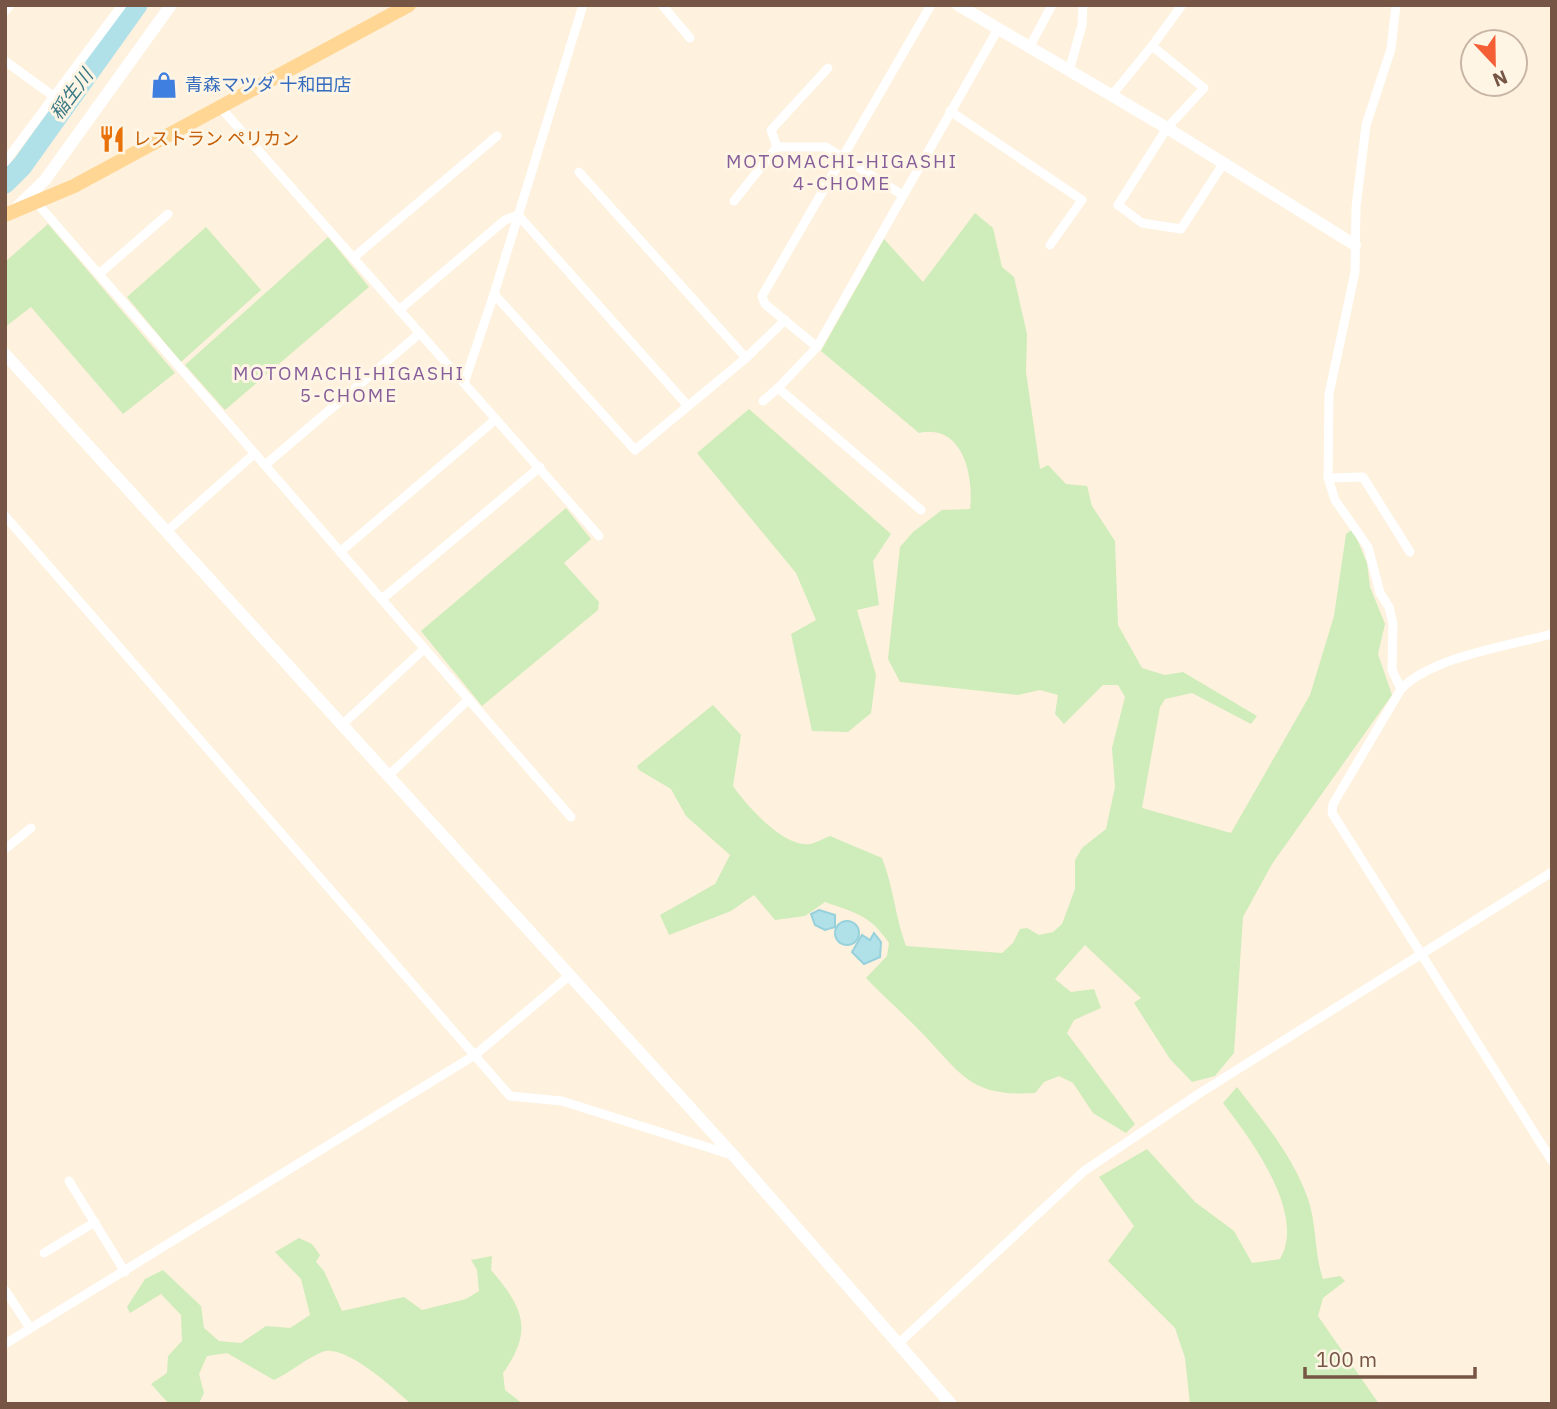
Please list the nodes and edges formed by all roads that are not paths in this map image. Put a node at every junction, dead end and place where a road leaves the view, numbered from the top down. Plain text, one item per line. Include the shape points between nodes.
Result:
1 (10, 5) edge
2 (122, 5) edge
3 (171, 5) edge
4 (410, 5) edge
5 (583, 5) edge
6 (662, 5) edge
7 (931, 5) edge
8 (958, 5) edge
9 (1052, 5) edge
10 (1083, 5) edge
11 (1182, 5) edge
12 (1396, 5) edge
13 (5, 11) edge
14 (998, 29) junction
15 (690, 38) dead end
16 (1152, 46) junction
17 (1029, 48) junction
18 (5, 61) edge
19 (828, 68) dead end
20 (1069, 71) junction
21 (1112, 95) junction
22 (56, 98) junction
23 (221, 108) junction
24 (950, 111) junction
25 (1167, 128) junction
26 (497, 136) dead end
27 (777, 147) junction
28 (842, 158) junction
29 (5, 162) edge
30 (1223, 164) junction
31 (579, 172) dead end
32 (901, 194) junction
33 (734, 201) dead end
34 (36, 202) junction
35 (10, 212) edge
36 (168, 214) dead end
37 (518, 215) junction
38 (1050, 245) dead end
39 (1355, 245) junction
40 (353, 258) junction
41 (99, 274) junction
42 (494, 294) junction
43 (399, 310) junction
44 (785, 320) junction
45 (420, 333) junction
46 (817, 347) junction
47 (5, 354) edge
48 (746, 358) junction
49 (464, 383) junction
50 (778, 388) junction
51 (763, 401) dead end
52 (688, 406) junction
53 (496, 419) junction
54 (254, 454) junction
55 (265, 465) junction
56 (540, 467) junction
57 (1328, 478) junction
58 (921, 510) dead end
59 (5, 516) edge
60 (166, 532) junction
61 (599, 536) dead end
62 (340, 552) junction
63 (1410, 552) dead end
64 (382, 599) junction
65 (1552, 634) edge
66 (424, 649) junction
67 (1401, 689) junction
68 (469, 699) junction
69 (342, 724) junction
70 (388, 776) junction
71 (571, 817) dead end
72 (31, 828) dead end
73 (5, 849) edge
74 (1552, 872) edge
75 (1421, 956) junction
76 (570, 975) junction
77 (475, 1055) junction
78 (734, 1156) junction
79 (1552, 1161) edge
80 (69, 1181) dead end
81 (95, 1222) junction
82 (44, 1253) dead end
83 (125, 1272) junction
84 (5, 1290) edge
85 (30, 1328) junction
86 (898, 1343) junction
87 (5, 1345) edge
88 (951, 1404) edge

1 - 13 street
2 - 22 street
3 - 35 street via 45,180
4 - 23 main road
5 - 37 street
6 - 15 street
7 - 28 street
8 - 14 street
9 - 17 street
10 - 20 street
11 - 16 street
12 - 39 street via 1391,49 1366,125
14 - 17 street
14 - 24 street
16 - 21 street
16 - 25 street via 1204,88
17 - 20 street
18 - 22 street
19 - 27 street via 771,130
20 - 21 street
21 - 25 street
22 - 29 street
23 - 34 main road
23 - 40 street
24 - 32 street
24 - 38 street via 1082,200
25 - 30 street
25 - 30 street via 1118,205 1142,223 1181,229
26 - 40 street
27 - 28 street via 826,148
27 - 33 street
28 - 32 street
28 - 44 street via 762,296
30 - 39 street
31 - 48 street
32 - 46 street
34 - 35 main road
34 - 41 street
36 - 41 street
37 - 42 street
37 - 43 street via 505,220
37 - 52 street
39 - 57 street via 1355,272 1329,394
40 - 43 street
41 - 54 street
42 - 49 street
42 - 52 street via 635,450
43 - 45 street
44 - 46 street
44 - 48 street
45 - 49 street
45 - 55 street
46 - 50 street
47 - 60 street
48 - 52 street
49 - 53 street
50 - 51 street
50 - 58 street
53 - 56 street
53 - 62 street
54 - 55 street
54 - 60 street
55 - 62 street
56 - 61 street
56 - 64 street
57 - 63 street via 1363,477
57 - 67 street via 1335,500 1368,547 1391,615 1392,670
59 - 77 street
60 - 69 street
62 - 64 street
64 - 66 street
65 - 67 street via 1443,665 1413,677
66 - 68 street
66 - 69 street
67 - 75 street via 1332,813
68 - 70 street
68 - 71 street
69 - 70 street
70 - 76 street
72 - 73 street
74 - 75 street
75 - 79 street
75 - 86 street via 1084,1171
76 - 77 street
76 - 78 street
77 - 78 street via 510,1096 562,1101
77 - 83 street
78 - 86 street
80 - 81 street
81 - 82 street
81 - 83 street
83 - 85 street
84 - 85 street
85 - 87 street
86 - 88 street

